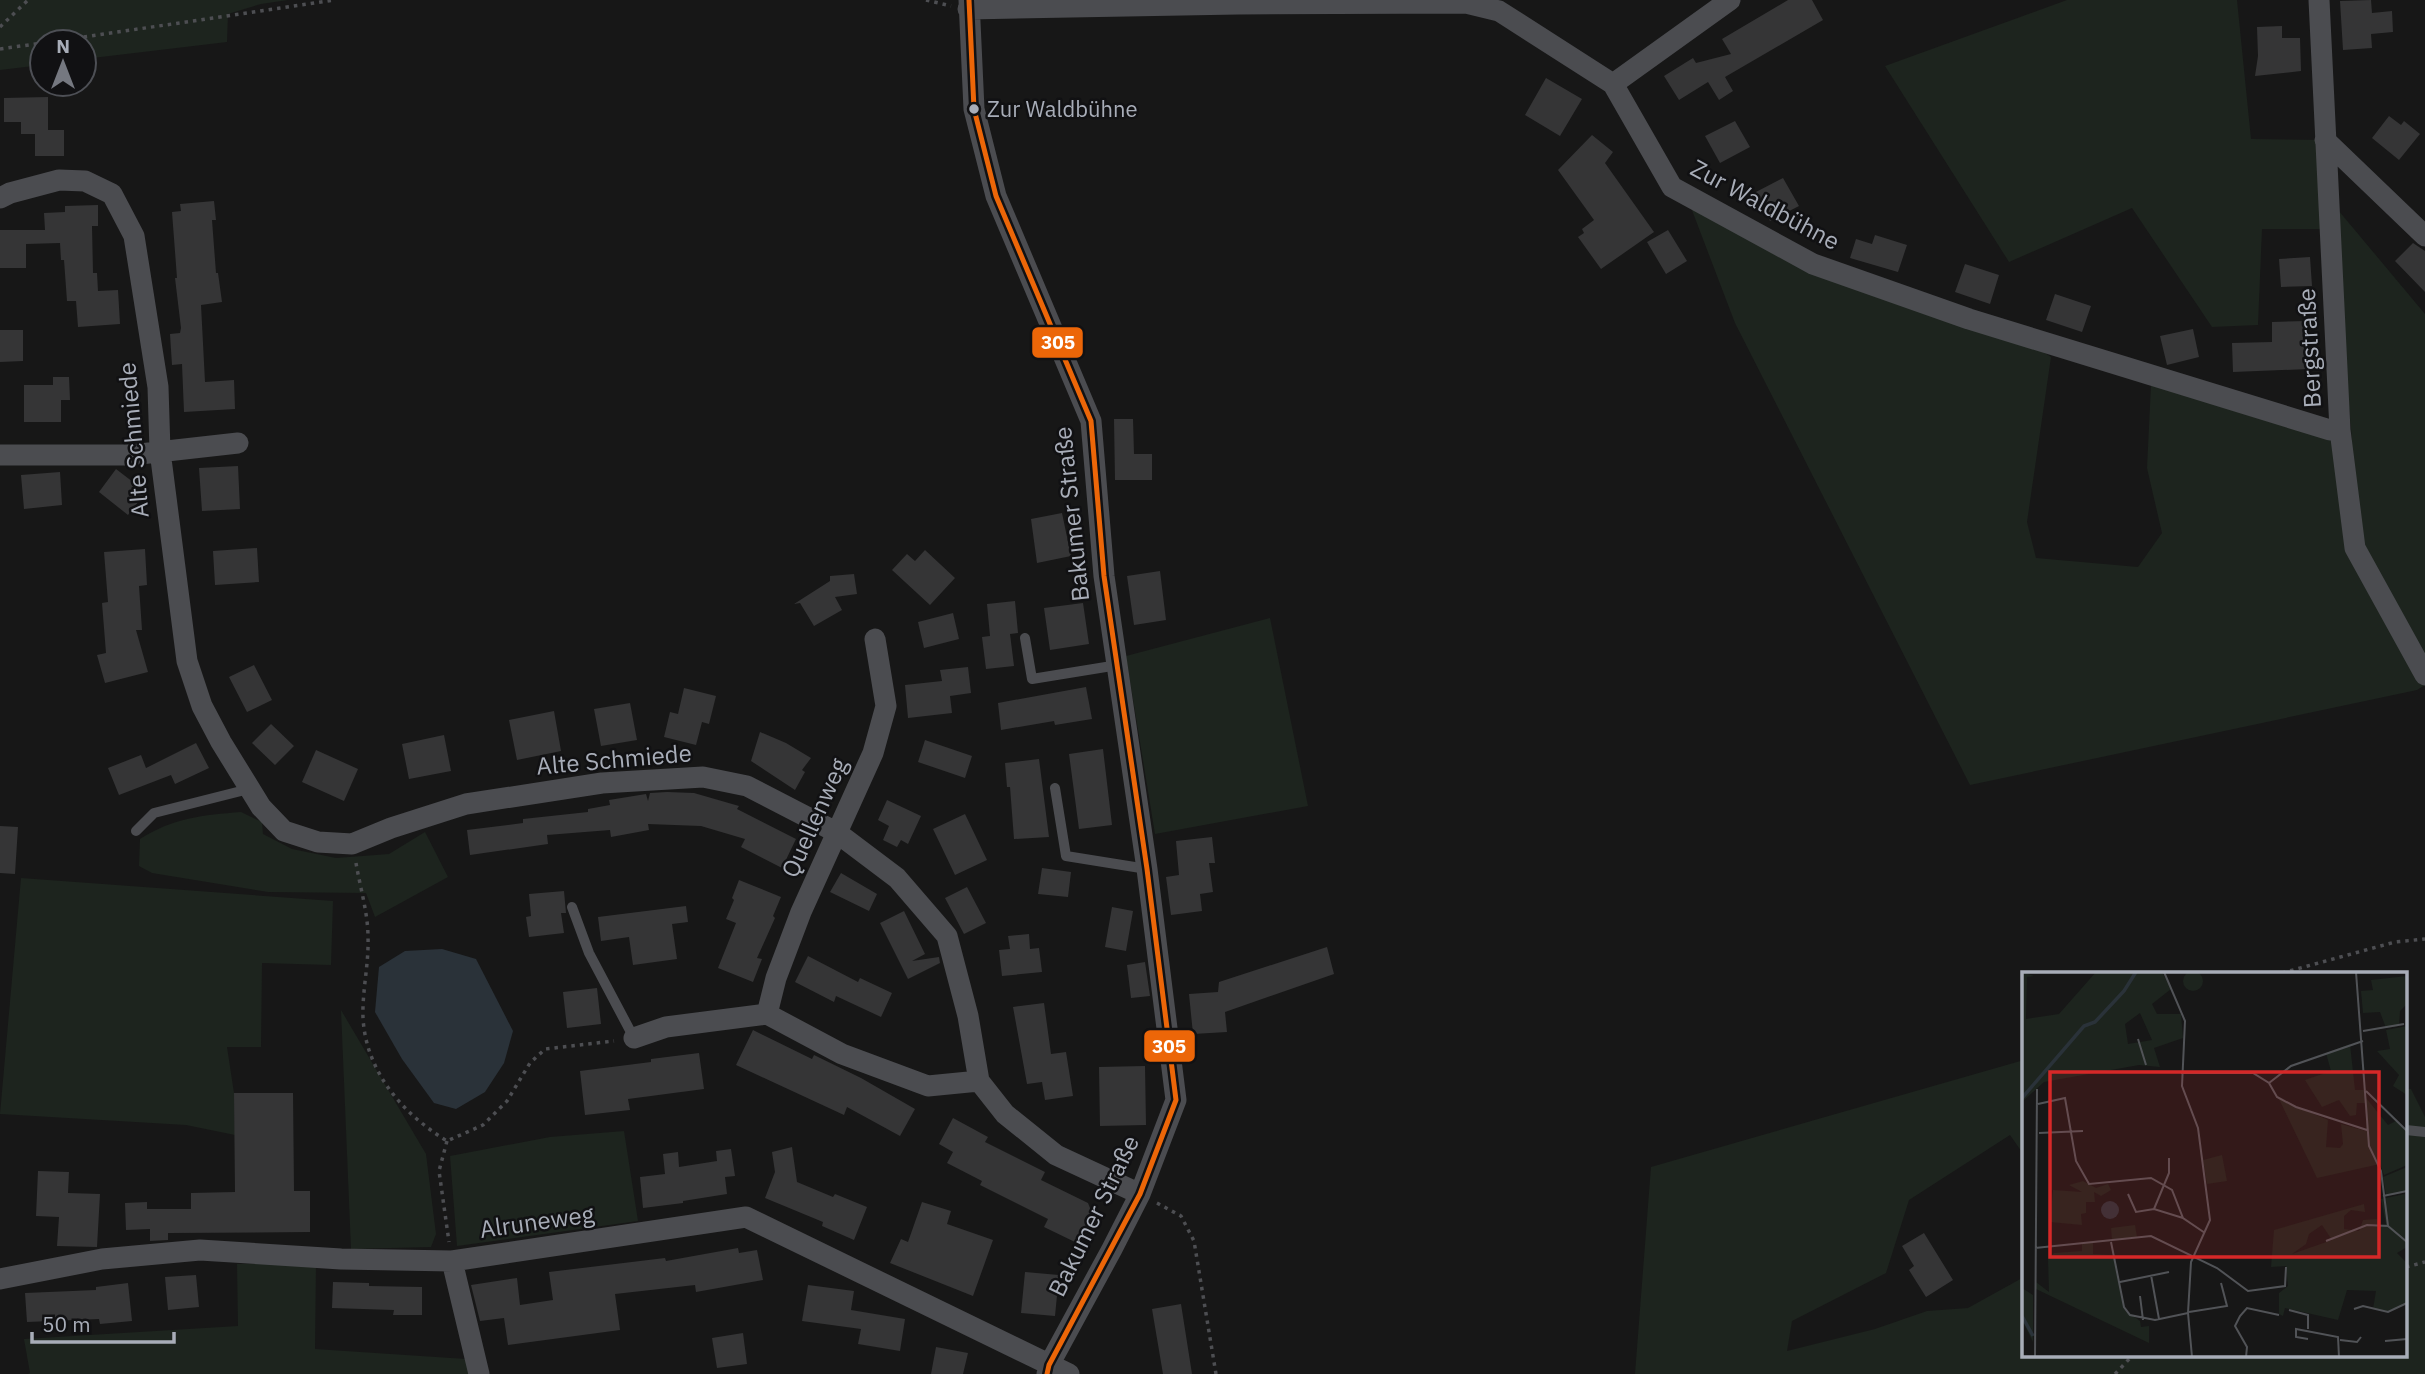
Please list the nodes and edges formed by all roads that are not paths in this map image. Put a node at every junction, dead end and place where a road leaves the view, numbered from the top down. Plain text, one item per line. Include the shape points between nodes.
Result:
1 (1730, 0) edge
2 (2319, 0) edge
3 (969, 5) edge
4 (1613, 83) junction
5 (2325, 139) junction
6 (0, 198) edge
7 (2425, 236) edge
8 (2340, 430) junction
9 (238, 443) dead end
10 (160, 451) junction
11 (0, 456) edge
12 (1025, 638) dead end
13 (875, 639) dead end
14 (1118, 666) junction
15 (2425, 675) edge
16 (1055, 788) dead end
17 (249, 789) junction
18 (136, 831) dead end
19 (836, 832) junction
20 (1147, 869) junction
21 (572, 907) dead end
22 (767, 1014) junction
23 (634, 1038) joint
24 (979, 1081) junction
25 (1140, 1194) junction
26 (452, 1261) junction
27 (0, 1279) edge
28 (1048, 1369) edge
29 (479, 1374) edge
30 (1069, 1374) edge

1 - 4 street
2 - 5 street, Bergstraße
3 - 4 street, Zur Waldbühne via 1466,2 1499,11
3 - 14 street, Bakumer Straße via 974,110 996,196 1091,421 1104,576
4 - 8 street, Zur Waldbühne via 1672,187 1813,264 1969,319
5 - 7 street
5 - 8 street, Bergstraße
6 - 10 street, Alte Schmiede via 59,180 85,181 112,194 134,236 158,387
8 - 15 street, Bergstraße via 2356,548
9 - 10 street
10 - 11 street
10 - 17 street, Alte Schmiede via 187,661 202,706
12 - 14 lane via 1032,679
13 - 19 street, Quellenweg via 886,706 873,754
14 - 20 street, Bakumer Straße
16 - 20 lane via 1066,856
17 - 18 lane via 154,813
17 - 19 street, Alte Schmiede via 284,831 318,842 352,844 466,804 603,783 703,777 747,786
19 - 22 street, Quellenweg via 776,978
19 - 24 street, Alte Schmiede via 897,877 947,936
20 - 25 street, Bakumer Straße via 1176,1100
21 - 23 lane via 589,953
22 - 23 street via 666,1027
22 - 24 street via 842,1054 928,1086
24 - 25 street, Alte Schmiede via 1005,1114 1056,1155
25 - 28 street, Bakumer Straße
26 - 27 street, Alruneweg via 200,1250 102,1259
26 - 28 street, Alruneweg via 746,1217
26 - 29 street
28 - 30 street, Alruneweg

